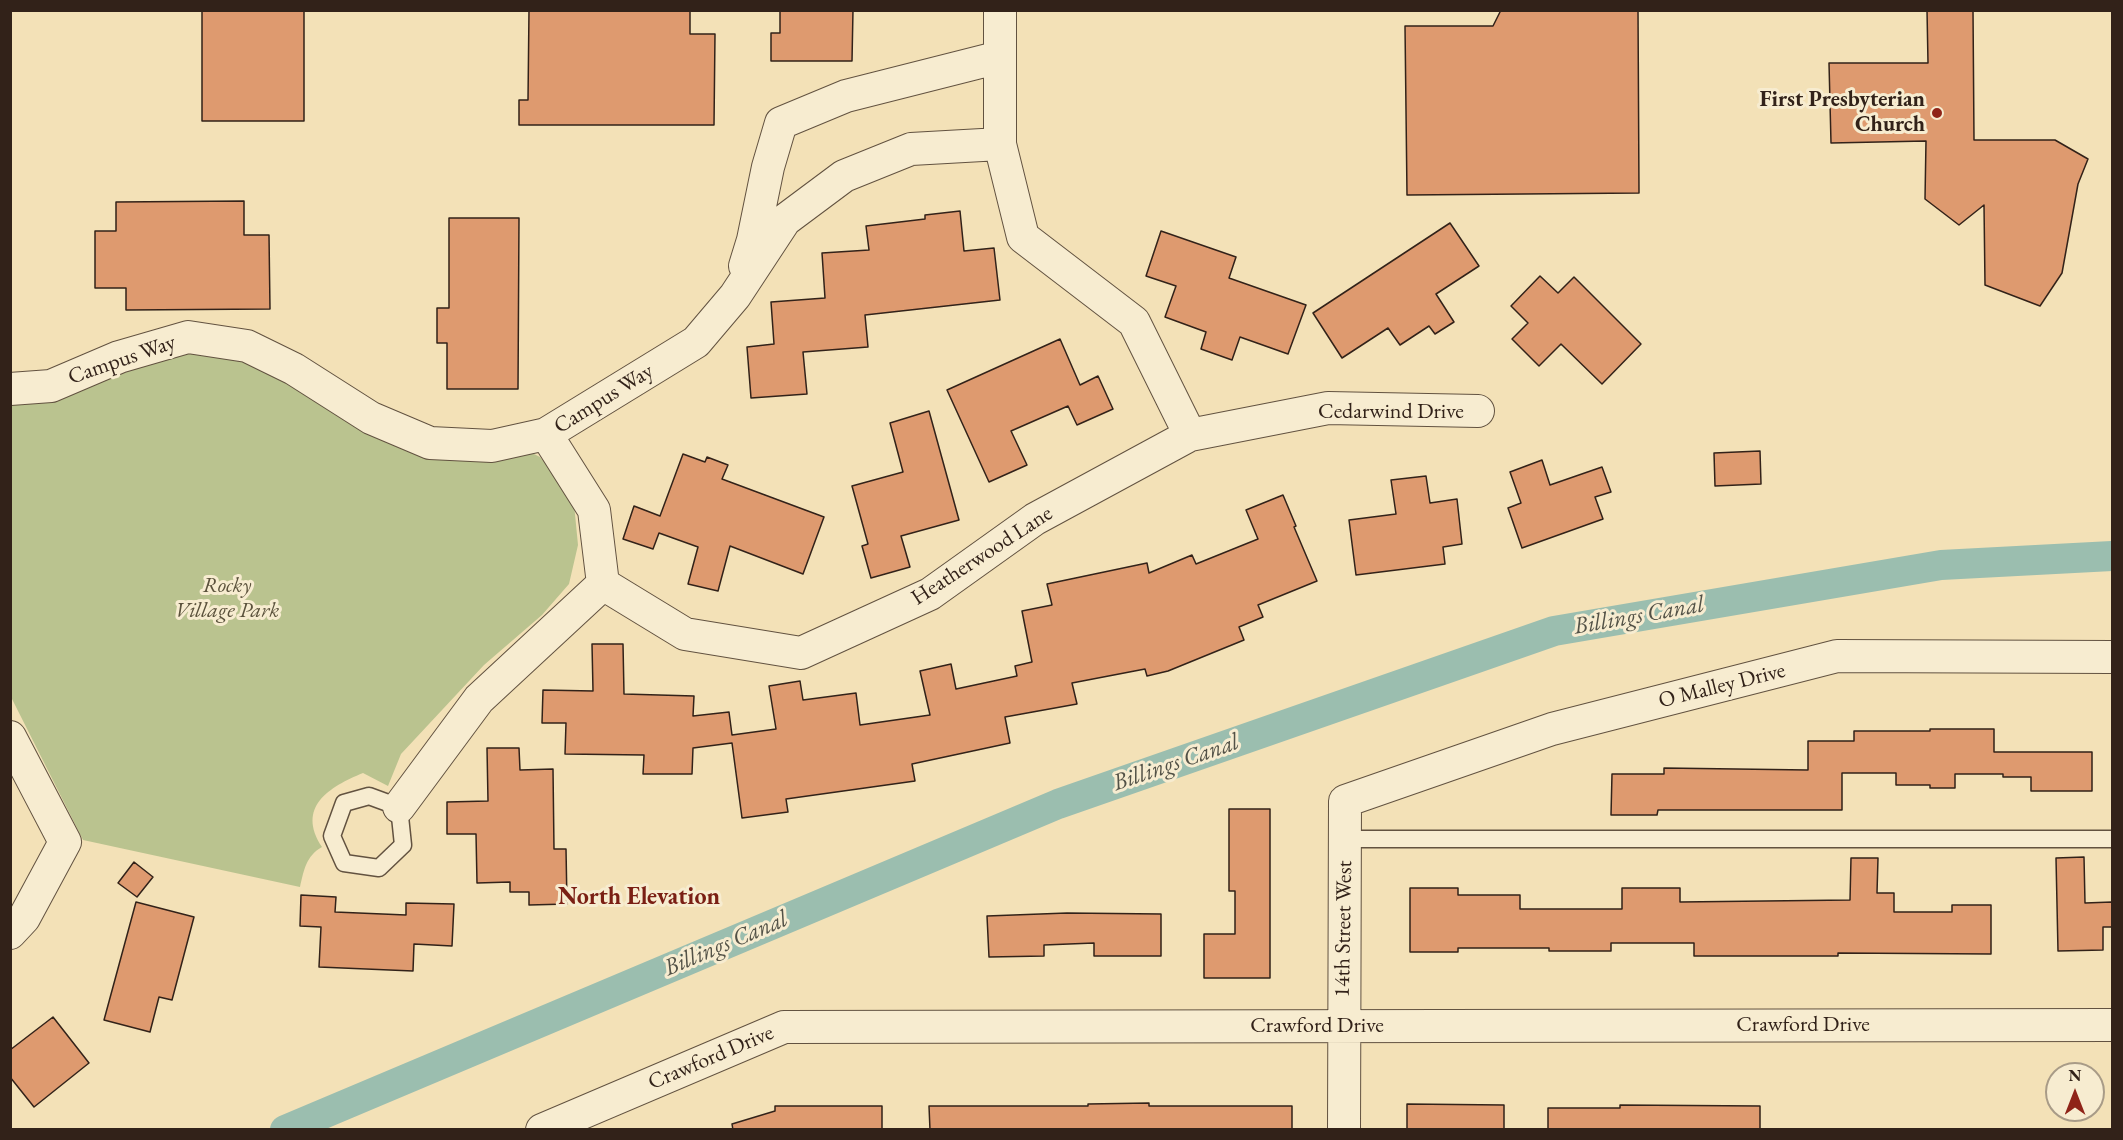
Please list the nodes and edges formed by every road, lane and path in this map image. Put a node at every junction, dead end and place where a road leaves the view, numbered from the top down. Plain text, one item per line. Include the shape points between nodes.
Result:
1 (1000, 10) edge
2 (1000, 57) junction
3 (1000, 144) junction
4 (735, 296) junction
5 (10, 389) edge
6 (1478, 411) dead end
7 (546, 434) junction
8 (1190, 435) junction
9 (603, 584) junction
10 (2112, 657) edge
11 (10, 737) edge
12 (1345, 801) joint
13 (399, 807) junction
14 (1345, 838) junction
15 (2112, 839) edge
16 (10, 933) edge
17 (2112, 1025) edge
18 (1343, 1026) junction
19 (542, 1130) edge
20 (1344, 1130) edge

1 - 2 street
2 - 3 street
2 - 4 street via 846,96 781,123 753,240
3 - 4 street, Campus Way via 911,149 844,176 785,220
3 - 8 street via 1023,237 1134,322
4 - 7 street, Campus Way via 696,342
5 - 7 street, Campus Way via 51,386 119,357 188,338 247,346 294,369 371,418 430,443 492,446
6 - 8 street, Cedarwind Drive via 1328,408
7 - 9 street via 594,510
8 - 9 street, Heatherwood Lane via 1035,519 930,594 801,653 685,634
9 - 13 street via 479,699
10 - 12 street, O Malley Drive via 1836,656 1552,729
11 - 16 street via 64,842 24,918
12 - 14 street, 14th Street West
13 - 13 lane via 369,796 344,803 332,836 344,863 379,868 403,845
14 - 15 lane
14 - 18 street, 14th Street West
17 - 18 street, Crawford Drive
18 - 19 street, Crawford Drive via 784,1027
18 - 20 street, 14th Street West

